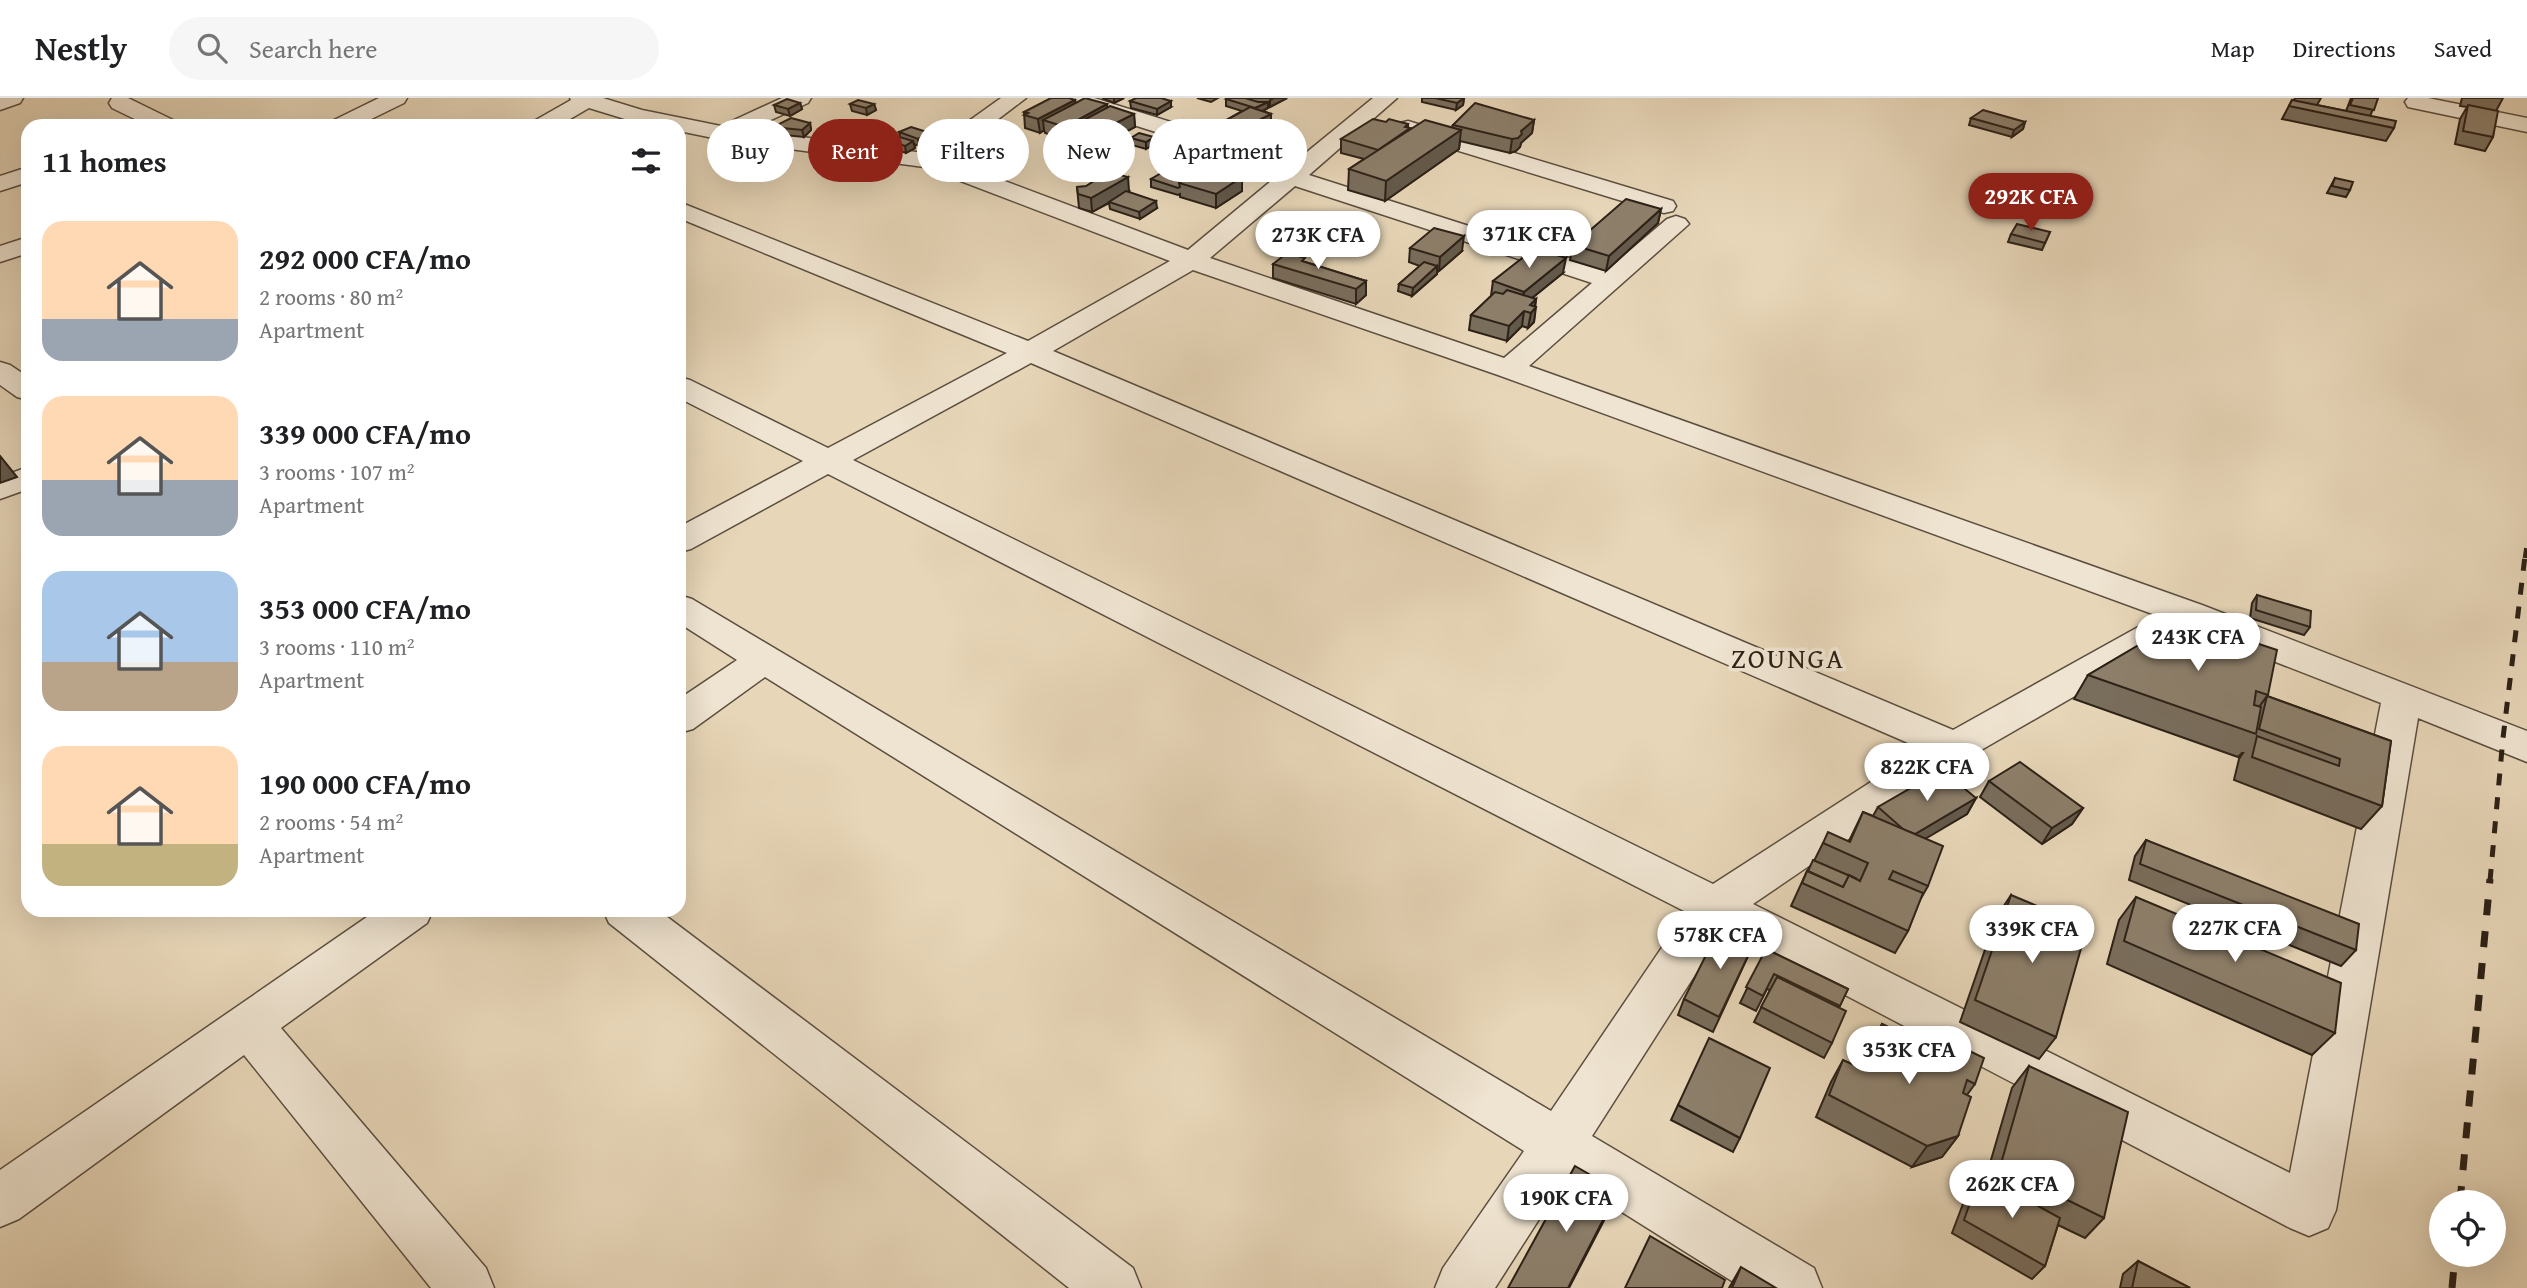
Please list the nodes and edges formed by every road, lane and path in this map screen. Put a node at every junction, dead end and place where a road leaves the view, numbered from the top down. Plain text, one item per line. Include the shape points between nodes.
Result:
1 (12, 98) edge
2 (397, 98) edge
3 (800, 98) edge
4 (1015, 98) edge
5 (1072, 98) edge
6 (584, 99) edge
7 (2416, 102) dead end
8 (0, 103) edge
9 (120, 103) dead end
10 (1368, 106) edge
11 (151, 119) edge
12 (354, 119) edge
13 (552, 119) edge
14 (653, 119) edge
15 (754, 119) edge
16 (986, 119) edge
17 (1149, 124) edge
18 (2527, 125) edge
19 (686, 126) edge
20 (707, 130) edge
21 (794, 143) edge
22 (917, 159) edge
23 (1307, 163) edge
24 (21, 176) edge
25 (1307, 177) edge
26 (985, 182) edge
27 (1285, 182) edge
28 (0, 184) edge
29 (686, 212) edge
30 (21, 247) edge
31 (0, 254) edge
32 (1191, 260) junction
33 (1611, 280) junction
34 (1030, 352) junction
35 (21, 363) edge
36 (1508, 369) junction
37 (0, 371) edge
38 (21, 386) edge
39 (686, 390) edge
40 (827, 462) junction
41 (21, 480) edge
42 (0, 489) edge
43 (686, 537) edge
44 (686, 611) edge
45 (2189, 614) junction
46 (763, 660) junction
47 (2402, 696) junction
48 (686, 714) edge
49 (1955, 747) junction
50 (2527, 747) edge
51 (1715, 906) junction
52 (401, 917) edge
53 (634, 917) edge
54 (249, 1025) junction
55 (1558, 1144) junction
56 (0, 1200) edge
57 (466, 1288) edge
58 (1113, 1288) edge
59 (1462, 1288) edge
60 (1794, 1288) edge

1 - 8 street
2 - 12 street
3 - 15 street
4 - 16 street
5 - 17 street
6 - 13 street
6 - 14 street
7 - 18 street
9 - 11 street
10 - 23 street
10 - 33 street via 1670,215
19 - 20 street
21 - 22 street
24 - 28 street
25 - 33 street
26 - 32 street
27 - 32 street
29 - 34 street
30 - 31 street
32 - 34 street
32 - 36 street
33 - 36 street
34 - 40 street
34 - 49 street
35 - 37 street
36 - 45 street
37 - 38 street
39 - 40 street
40 - 43 street
40 - 51 street
41 - 42 street
44 - 46 street
45 - 47 street
45 - 49 street
46 - 48 street
46 - 55 street
47 - 50 street
47 - 51 street via 2309,1210
49 - 51 street
51 - 55 street
52 - 54 street
53 - 58 street
54 - 56 street
54 - 57 street
55 - 59 street
55 - 60 street

